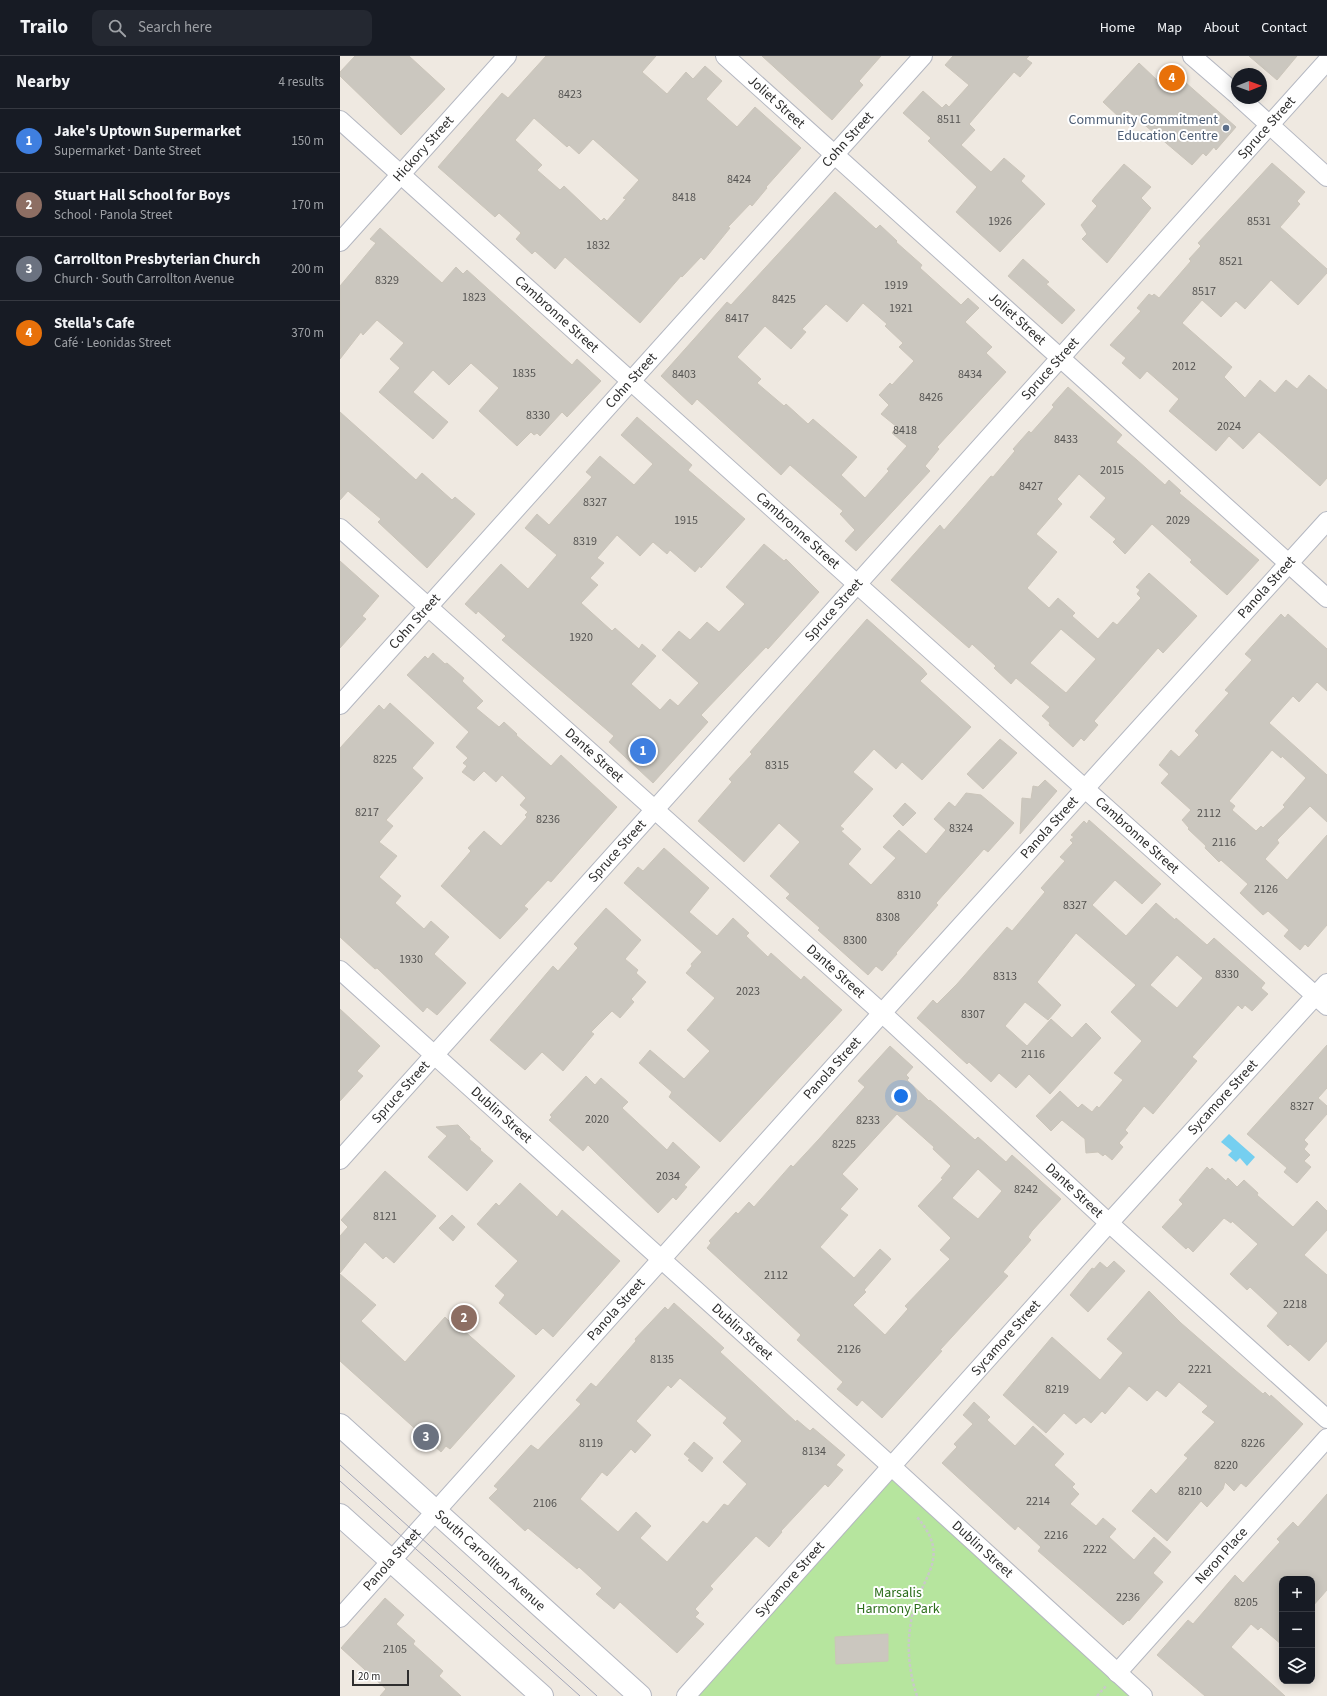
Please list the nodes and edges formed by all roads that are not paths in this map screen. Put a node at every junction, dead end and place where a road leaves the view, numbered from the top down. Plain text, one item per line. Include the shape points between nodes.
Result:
1 (507, 56) edge
2 (725, 56) edge
3 (923, 56) edge
4 (1192, 56) edge
5 (1327, 61) edge
6 (1231, 90) edge
7 (1247, 104) edge
8 (340, 120) edge
9 (1270, 124) junction
10 (835, 154) junction
11 (401, 175) junction
12 (1327, 177) edge
13 (340, 242) edge
14 (1060, 358) junction
15 (631, 381) junction
16 (1327, 521) edge
17 (340, 528) edge
18 (1289, 563) junction
19 (857, 584) junction
20 (1327, 598) edge
21 (428, 606) junction
22 (340, 705) edge
23 (1085, 788) junction
24 (655, 809) junction
25 (340, 970) edge
26 (1323, 995) edge
27 (882, 1012) junction
28 (434, 1055) junction
29 (340, 1160) edge
30 (1109, 1223) junction
31 (661, 1259) junction
32 (1327, 1419) edge
33 (340, 1425) edge
34 (1327, 1438) edge
35 (891, 1466) junction
36 (436, 1512) junction
37 (340, 1515) edge
38 (392, 1561) junction
39 (340, 1618) edge
40 (1113, 1678) junction
41 (542, 1696) edge
42 (640, 1696) edge
43 (686, 1696) edge
44 (1143, 1696) edge

1 - 11 street, Hickory Street
2 - 10 street, Joliet Street
3 - 10 street, Cohn Street
4 - 6 street
5 - 9 street, Spruce Street
7 - 9 street
8 - 11 street, Cambronne Street
9 - 12 street
9 - 14 street, Spruce Street
10 - 14 street, Joliet Street
10 - 15 street, Cohn Street
11 - 13 street, Hickory Street
11 - 15 street, Cambronne Street
14 - 18 street, Joliet Street
14 - 19 street, Spruce Street
15 - 19 street, Cambronne Street
15 - 21 street, Cohn Street
16 - 18 street, Panola Street
17 - 21 street, Dante Street
18 - 20 street, Joliet Street
18 - 23 street, Panola Street
19 - 23 street, Cambronne Street
19 - 24 street, Spruce Street
21 - 22 street, Cohn Street
21 - 24 street, Dante Street
23 - 26 street, Cambronne Street
23 - 27 street, Panola Street
24 - 27 street, Dante Street
24 - 28 street, Spruce Street
25 - 28 street, Dublin Street
26 - 30 street, Sycamore Street
27 - 30 street, Dante Street
27 - 31 street, Panola Street
28 - 29 street, Spruce Street
28 - 31 street, Dublin Street
30 - 32 street, Dante Street
30 - 35 street, Sycamore Street
31 - 35 street, Dublin Street
31 - 36 street, Panola Street
33 - 36 main road, South Carrollton Avenue
34 - 40 street, Neron Place
35 - 40 street, Dublin Street
35 - 43 street, Sycamore Street
36 - 38 street, Panola Street
36 - 42 main road, South Carrollton Avenue
37 - 38 main road
38 - 39 street, Panola Street
38 - 41 main road
40 - 44 street, Dublin Street

